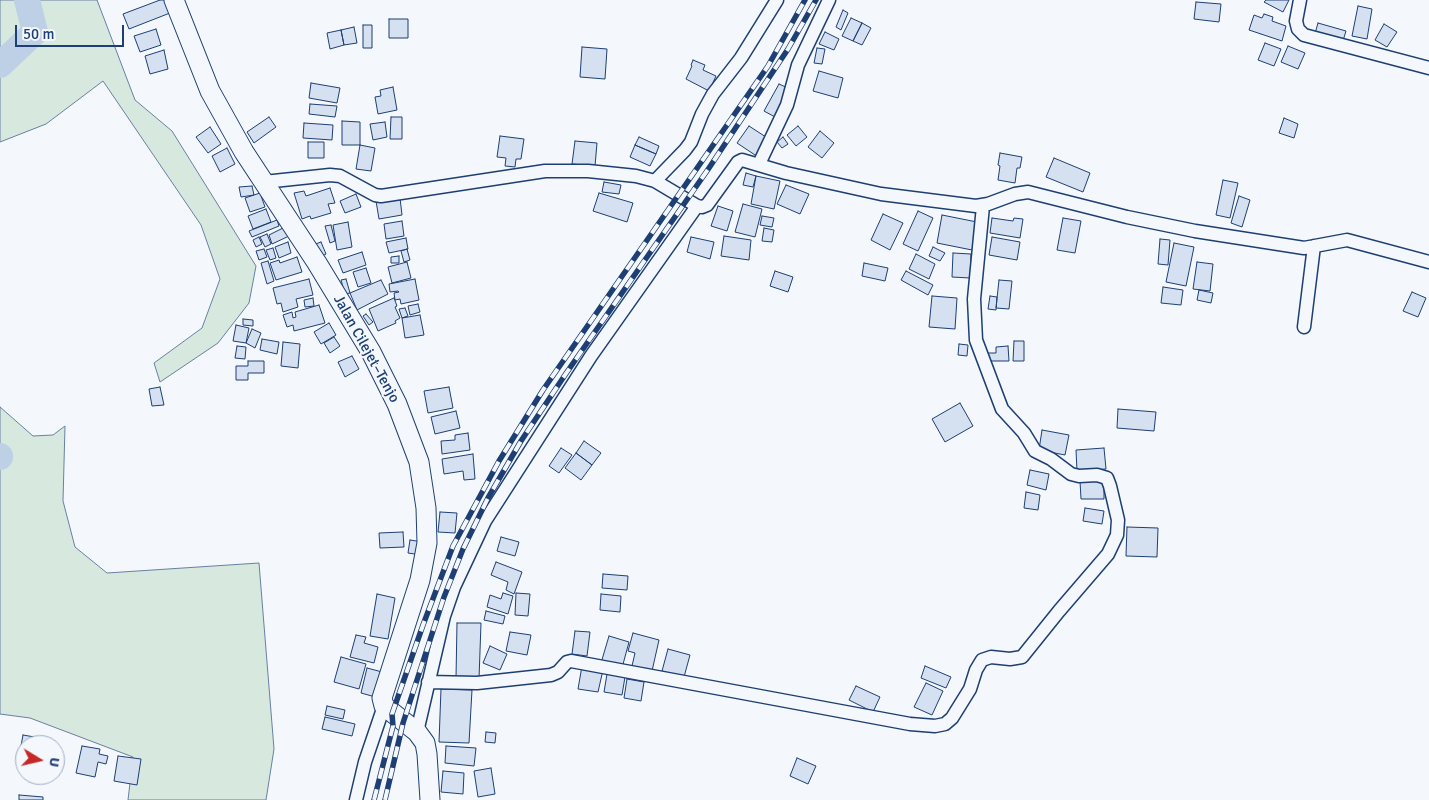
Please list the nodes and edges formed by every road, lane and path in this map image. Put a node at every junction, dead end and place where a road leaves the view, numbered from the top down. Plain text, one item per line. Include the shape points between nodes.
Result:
1 (174, 0) edge
2 (777, 0) edge
3 (829, 0) edge
4 (1300, 0) edge
5 (1429, 68) edge
6 (759, 164) junction
7 (655, 181) junction
8 (264, 182) junction
9 (696, 206) junction
10 (983, 206) junction
11 (1314, 246) junction
12 (1428, 260) edge
13 (1304, 327) dead end
14 (428, 682) junction
15 (384, 706) junction
16 (416, 732) junction
17 (356, 800) edge
18 (430, 800) edge

1 - 8 main road, Jalan Cilejet–Tenjo via 210,91
2 - 7 street via 741,58 713,94 688,146
3 - 6 street via 798,66 788,105
4 - 5 street via 1296,21 1304,35
6 - 9 street via 738,162 707,205
6 - 10 street via 882,194
7 - 8 street via 618,173 545,171 381,196 340,176
7 - 9 street
8 - 15 main road, Jalan Cilejet–Tenjo via 371,352 397,404 419,462 427,543 420,580 382,695
9 - 14 street via 591,356 485,521 449,601
10 - 11 street via 1028,192 1195,231 1295,248
10 - 14 street via 974,299 976,340 1002,409 1024,433 1035,452 1071,474 1107,478 1118,520 1117,535 1108,554 1022,656 982,660 970,689 952,718 935,726 910,724 570,661 550,675 478,683
11 - 12 street via 1347,240
11 - 13 street
14 - 16 street
15 - 16 main road
15 - 17 street
16 - 18 main road via 427,748

